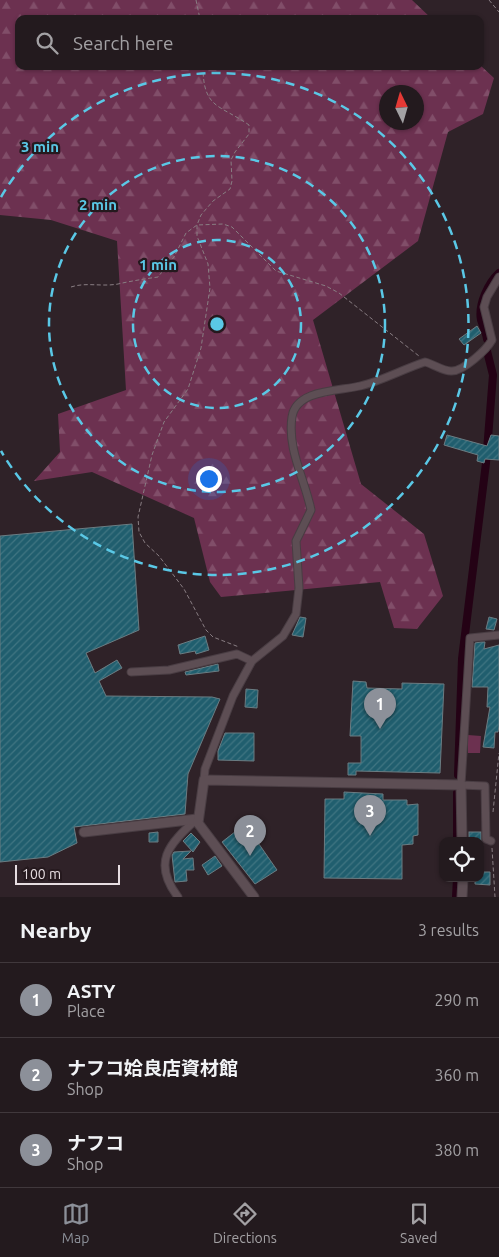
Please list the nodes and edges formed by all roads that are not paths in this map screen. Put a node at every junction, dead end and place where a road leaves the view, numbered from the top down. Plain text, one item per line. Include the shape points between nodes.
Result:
1 (499, 276) edge
2 (499, 635) edge
3 (252, 660) junction
4 (131, 672) dead end
5 (204, 780) junction
6 (461, 785) junction
7 (197, 820) junction
8 (84, 832) dead end
9 (462, 837) edge
10 (492, 841) road end
11 (463, 882) edge
12 (178, 897) edge
13 (254, 897) edge
14 (462, 897) edge

1 - 3 street via 484,308 492,335 489,346 461,369 451,371 424,362 361,386 312,396 294,409 292,431 298,467 311,510 296,542 298,602 291,625 283,636
2 - 6 street via 470,638
3 - 4 street via 237,654 169,670
3 - 5 street via 233,696 205,769
5 - 6 street
5 - 7 street
6 - 9 street
6 - 10 street via 485,786 486,839
7 - 8 street
7 - 12 street via 167,851 164,862 167,882
7 - 13 street
11 - 14 street

